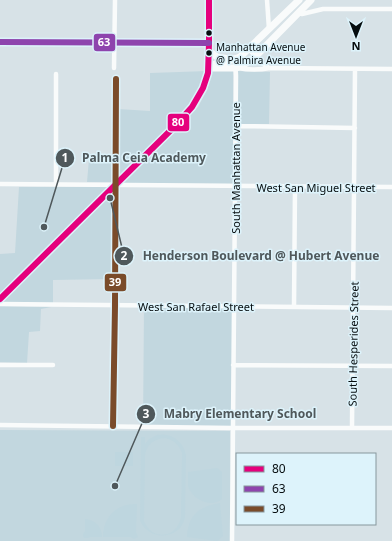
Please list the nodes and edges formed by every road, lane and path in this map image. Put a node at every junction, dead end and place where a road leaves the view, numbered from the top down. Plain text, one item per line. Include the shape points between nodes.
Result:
1 (115, 0) edge
2 (209, 0) edge
3 (267, 0) edge
4 (298, 0) edge
5 (311, 0) edge
6 (291, 7) junction
7 (392, 9) edge
8 (298, 14) junction
9 (269, 29) junction
10 (0, 42) edge
11 (114, 42) junction
12 (209, 47) junction
13 (249, 49) junction
14 (256, 56) junction
15 (235, 59) junction
16 (114, 68) dead end
17 (209, 68) junction
18 (237, 68) junction
19 (270, 68) junction
20 (355, 69) junction
21 (392, 69) edge
22 (56, 74) dead end
23 (116, 79) dead end
24 (236, 126) junction
25 (355, 128) junction
26 (0, 184) edge
27 (56, 184) junction
28 (116, 185) junction
29 (235, 186) junction
30 (295, 187) junction
31 (354, 187) junction
32 (392, 187) edge
33 (0, 299) edge
34 (0, 304) edge
35 (115, 306) junction
36 (234, 307) junction
37 (294, 307) junction
38 (353, 307) junction
39 (392, 308) edge
40 (0, 365) edge
41 (53, 365) dead end
42 (234, 365) junction
43 (353, 365) junction
44 (392, 366) edge
45 (0, 425) edge
46 (113, 426) junction
47 (232, 428) junction
48 (352, 428) junction
49 (392, 428) edge
50 (235, 486) edge
51 (232, 541) edge

1 - 11 street
2 - 12 main road
3 - 9 street
4 - 6 main road
5 - 8 main road
6 - 8 main road
6 - 9 main road
7 - 8 street via 324,9
8 - 14 main road
9 - 13 main road
10 - 11 street
11 - 12 street
11 - 16 street
12 - 15 main road via 217,57
12 - 17 main road
13 - 14 street
13 - 15 main road
14 - 18 main road
14 - 19 street
15 - 17 main road
15 - 18 street, South Manhattan Avenue
17 - 18 main road
17 - 28 main road via 203,88 188,113
18 - 19 street
18 - 24 street, South Manhattan Avenue
19 - 20 street
20 - 21 street
20 - 25 street, South Hesperides Street
22 - 27 street
23 - 28 street
24 - 25 street
24 - 29 street, South Manhattan Avenue
25 - 31 street, South Hesperides Street
26 - 27 street, West San Miguel Street
27 - 28 street, West San Miguel Street
28 - 29 street, West San Miguel Street
28 - 33 main road
28 - 35 street
29 - 30 street, West San Miguel Street
29 - 36 street, South Manhattan Avenue
30 - 31 street, West San Miguel Street
30 - 37 street
31 - 32 street, West San Miguel Street
31 - 38 street, South Hesperides Street
34 - 35 street, West San Rafael Street
35 - 36 street, West San Rafael Street
35 - 46 street
36 - 37 street, West San Rafael Street
36 - 42 street, South Manhattan Avenue
37 - 38 street, West San Rafael Street
38 - 39 street, West San Rafael Street
38 - 43 street, South Hesperides Street
40 - 41 street
42 - 43 street
42 - 47 street, South Manhattan Avenue
43 - 44 street
43 - 48 street, South Hesperides Street
45 - 46 street
46 - 47 street
47 - 48 street
47 - 50 street, South Manhattan Avenue
48 - 49 street
50 - 51 street, South Manhattan Avenue

